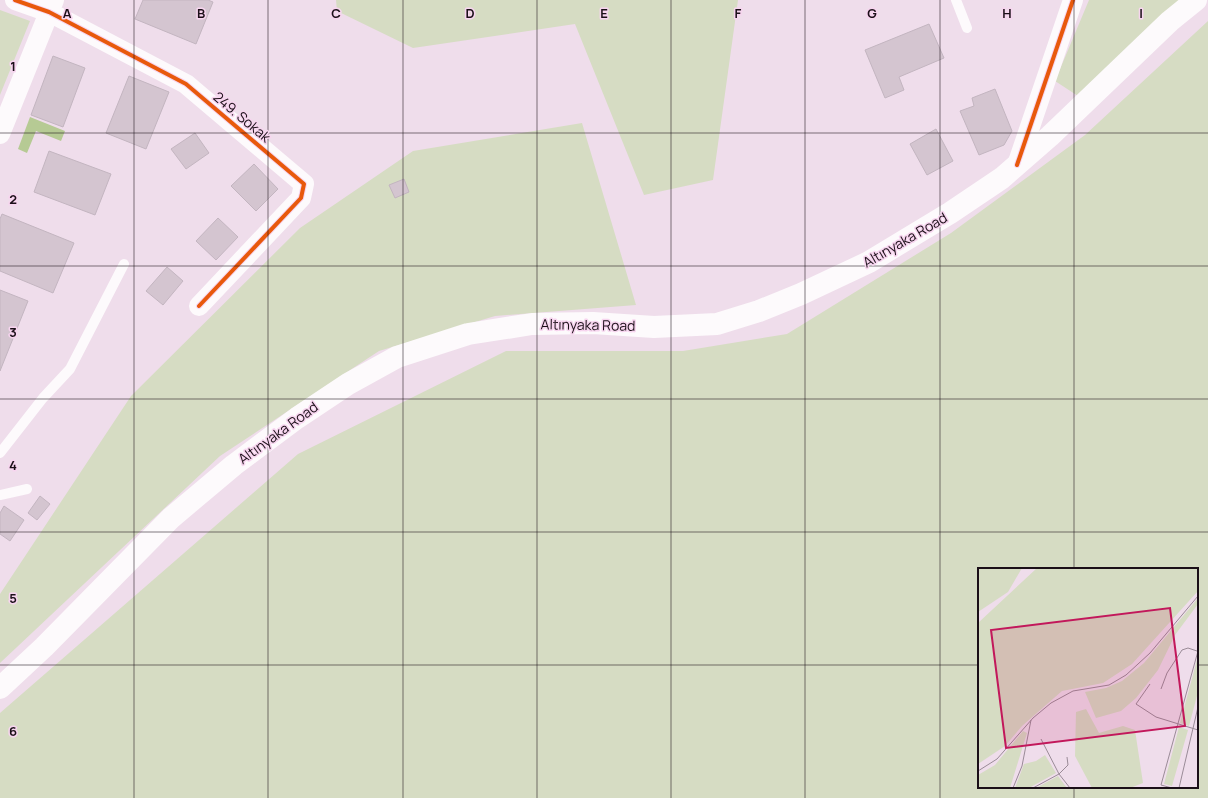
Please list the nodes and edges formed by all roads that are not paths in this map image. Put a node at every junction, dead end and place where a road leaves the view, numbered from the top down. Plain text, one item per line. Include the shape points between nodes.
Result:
1 (15, 0) edge
2 (956, 0) edge
3 (1073, 0) edge
4 (1196, 0) edge
5 (52, 6) edge
6 (967, 28) dead end
7 (0, 134) edge
8 (1017, 165) junction
9 (124, 264) dead end
10 (199, 306) dead end
11 (0, 453) edge
12 (27, 489) dead end
13 (0, 495) edge
14 (0, 688) edge

1 - 5 street, 249. Sokak
2 - 6 lane
3 - 8 street
4 - 8 main road, Altınyaka Road via 1170,21
5 - 7 street
5 - 10 street, 249. Sokak via 186,84 304,184 301,198
8 - 14 main road, Altınyaka Road via 950,213 869,262 759,311 716,324 654,327 593,323 532,324 468,334 397,357 348,384 297,418 234,465 170,518 44,648
9 - 11 lane via 70,369 43,398
12 - 13 lane

